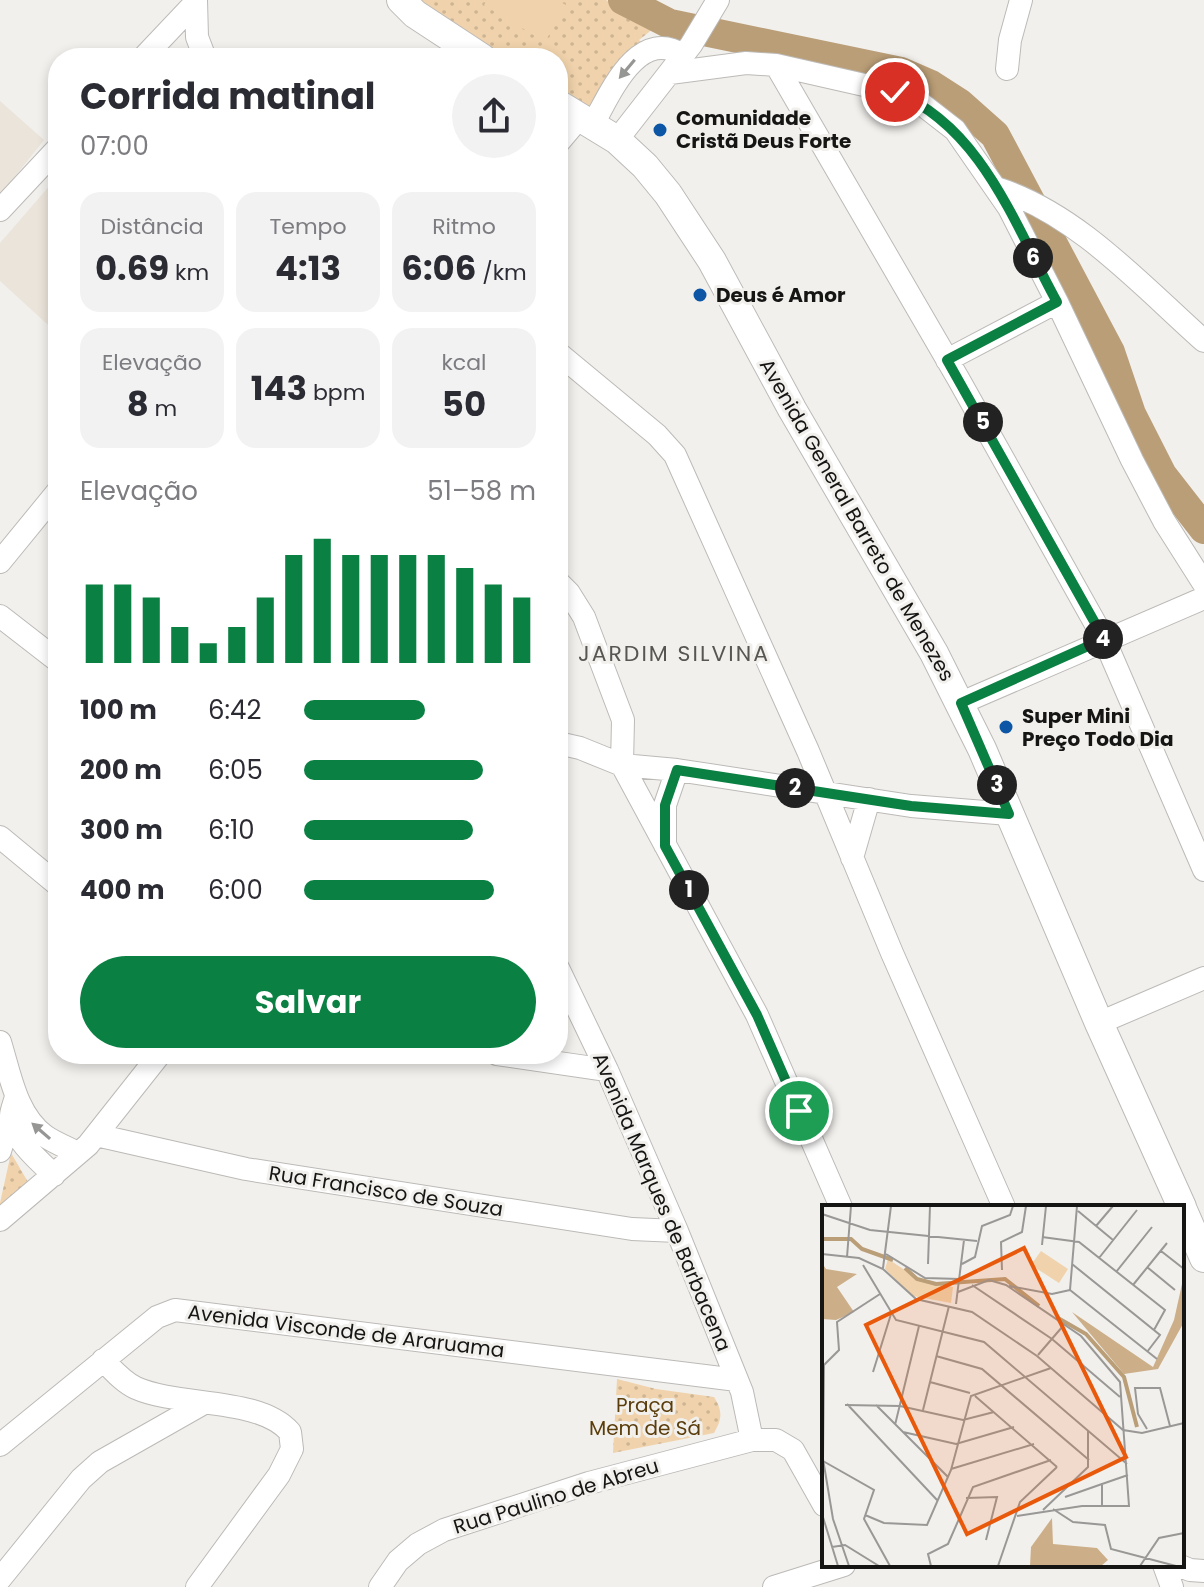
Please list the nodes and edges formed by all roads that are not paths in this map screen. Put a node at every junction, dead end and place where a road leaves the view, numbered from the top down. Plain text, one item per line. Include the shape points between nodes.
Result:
1 (401, 0) edge
2 (1021, 0) edge
3 (196, 1) edge
4 (713, 8) edge
5 (152, 48) edge
6 (201, 48) edge
7 (467, 48) edge
8 (681, 58) junction
9 (776, 65) junction
10 (1007, 69) dead end
11 (577, 115) edge
12 (617, 140) junction
13 (48, 159) edge
14 (1006, 191) junction
15 (0, 210) edge
16 (1057, 302) junction
17 (1204, 341) edge
18 (947, 360) junction
19 (568, 361) edge
20 (48, 503) edge
21 (0, 562) edge
22 (1204, 584) edge
23 (568, 592) edge
24 (1204, 598) edge
25 (0, 616) edge
26 (1104, 639) junction
27 (48, 653) edge
28 (961, 703) junction
29 (568, 745) edge
30 (622, 765) junction
31 (677, 770) junction
32 (824, 792) junction
33 (869, 799) junction
34 (1009, 814) junction
35 (0, 837) edge
36 (665, 846) junction
37 (852, 858) junction
38 (1204, 870) edge
39 (48, 877) edge
40 (1204, 978) edge
41 (568, 989) edge
42 (1099, 1023) junction
43 (0, 1042) edge
44 (152, 1064) edge
45 (566, 1064) edge
46 (607, 1070) junction
47 (16, 1096) junction
48 (10, 1119) junction
49 (96, 1135) junction
50 (0, 1151) edge
51 (78, 1153) junction
52 (54, 1175) junction
53 (840, 1205) edge
54 (1003, 1205) edge
55 (1181, 1205) edge
56 (1184, 1212) edge
57 (0, 1220) edge
58 (677, 1231) junction
59 (1204, 1258) edge
60 (103, 1360) junction
61 (737, 1380) junction
62 (204, 1403) junction
63 (752, 1440) junction
64 (0, 1445) edge
65 (822, 1501) edge
66 (838, 1567) edge
67 (1165, 1567) edge
68 (1183, 1567) edge
69 (1204, 1571) edge
70 (0, 1579) edge
71 (197, 1587) edge
72 (380, 1587) edge
73 (774, 1587) edge
74 (1172, 1587) edge

1 - 7 main road
2 - 10 street
3 - 5 street
3 - 6 street
4 - 8 street
8 - 9 street
8 -> 11 street via 665,47 643,52
8 - 12 street
9 - 14 street via 919,102 955,130
9 - 18 street
11 - 12 main road, Avenida General Barreto de Menezes
12 - 28 main road, Avenida General Barreto de Menezes via 668,194 712,261
13 - 15 street
14 - 16 street via 1009,208
14 - 17 street via 1060,217
16 - 18 street
16 - 22 street via 1132,460
18 - 26 street
19 - 32 street via 675,455
20 - 21 street
23 - 30 street via 584,617 623,720
24 - 26 street
25 - 27 street
26 - 28 street
26 - 38 street
28 - 34 main road, Avenida General Barreto de Menezes
29 - 30 street
30 - 31 street
30 - 36 street
31 - 32 street
31 - 36 street via 665,805
32 - 33 street
32 - 37 street
33 - 34 street
33 - 37 street
34 - 42 main road, Avenida General Barreto de Menezes
35 - 39 street
36 - 53 street via 757,1015
37 - 54 street
40 - 42 street
41 - 46 street, Avenida Marques de Barbacena
42 - 55 main road, Avenida General Barreto de Menezes
43 - 47 street
44 - 49 street
45 - 46 street
46 - 58 street, Avenida Marques de Barbacena
47 - 48 street
51 -> 47 street via 44,1136
48 - 50 street
48 - 52 street via 31,1153
49 - 51 street
49 - 58 street, Rua Francisco de Souza via 246,1169 632,1229
51 - 52 street
52 - 57 street
56 - 59 main road, Avenida General Barreto de Menezes
58 - 61 street, Avenida Marques de Barbacena
60 - 61 street, Avenida Visconde de Araruama via 157,1317 175,1310
60 - 62 street via 135,1387
60 - 64 street, Avenida Visconde de Araruama
61 - 63 street, Avenida Marques de Barbacena
62 - 70 street via 100,1462
62 - 71 street via 272,1417 290,1432 292,1449 279,1475
63 - 65 street via 776,1440 793,1450
63 - 72 street, Rua Paulino de Abreu via 589,1483 444,1530 408,1552
66 - 73 street
67 - 74 street
68 - 69 street

